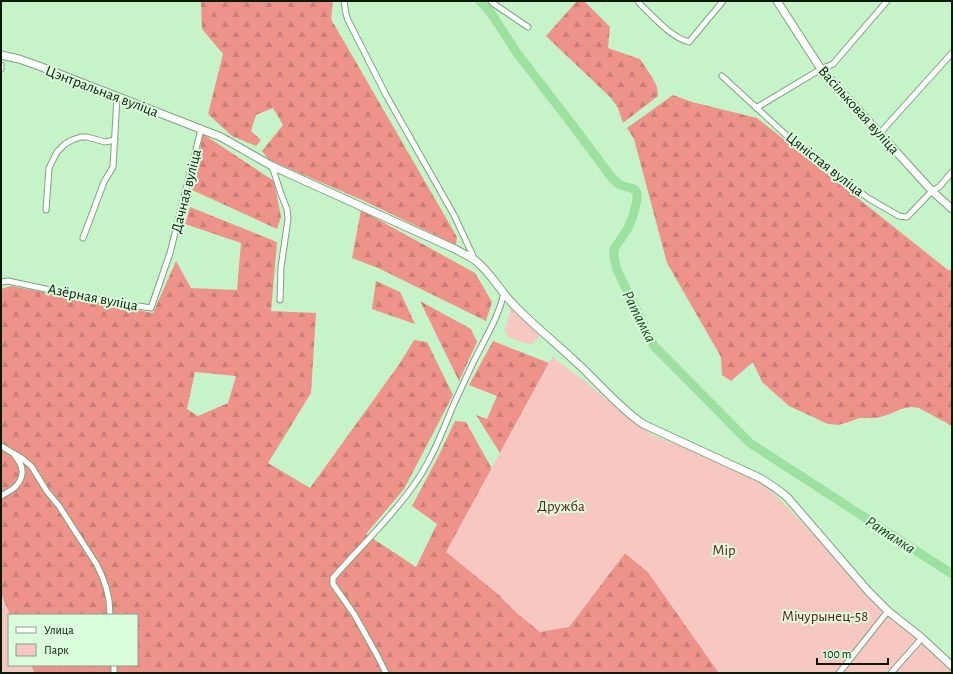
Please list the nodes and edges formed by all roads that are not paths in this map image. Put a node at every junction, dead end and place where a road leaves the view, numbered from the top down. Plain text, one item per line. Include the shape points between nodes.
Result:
1 (344, 1) edge
2 (492, 1) edge
3 (638, 1) edge
4 (723, 1) edge
5 (777, 1) edge
6 (888, 1) edge
7 (528, 27) dead end
8 (952, 53) edge
9 (1, 55) edge
10 (1, 65) edge
11 (1, 69) edge
12 (821, 69) junction
13 (722, 76) dead end
14 (117, 97) junction
15 (756, 108) junction
16 (201, 129) junction
17 (880, 133) junction
18 (115, 140) junction
19 (272, 166) junction
20 (952, 172) edge
21 (932, 191) junction
22 (952, 209) edge
23 (46, 210) dead end
24 (83, 238) dead end
25 (170, 253) joint
26 (475, 260) junction
27 (1, 282) edge
28 (504, 292) junction
29 (280, 300) dead end
30 (1, 446) edge
31 (13, 454) junction
32 (1, 496) edge
33 (887, 612) junction
34 (110, 614) edge
35 (921, 640) junction
36 (952, 666) edge
37 (386, 673) edge
38 (839, 673) edge
39 (891, 673) edge

1 - 26 street via 348,20 393,107 454,215
2 - 7 street
3 - 4 street via 662,26 680,40 689,42
5 - 12 street, Васільковая вуліца
6 - 12 street via 833,64
8 - 17 street
9 - 14 street, Цэнтральная вуліца via 25,61
10 - 11 street
12 - 15 street
12 - 17 street, Васільковая вуліца
13 - 15 street, Цяністая вуліца
14 - 16 street, Цэнтральная вуліца
14 - 18 street
15 - 21 street, Цяністая вуліца via 813,158 868,198 899,216 907,217
16 - 19 street, Цэнтральная вуліца via 222,137
16 - 25 street, Дачная вуліца
17 - 21 street, Васільковая вуліца
18 - 23 street via 105,142 81,137 65,144 57,152 49,168
18 - 24 street via 113,167 104,182
19 - 26 street, Цэнтральная вуліца
19 - 29 street via 287,209 288,220 281,267
20 - 21 street
21 - 22 street, Васільковая вуліца
25 - 27 street, Азёрная вуліца via 151,308 8,281
26 - 28 street, Цэнтральная вуліца
28 - 33 street, Цэнтральная вуліца via 523,314 643,424 773,485 793,504
28 - 37 street via 501,305 426,466 412,489 333,578 333,584 354,614
30 - 31 street
31 - 32 street via 22,467 22,474 16,486
31 - 34 street via 32,467 97,565 106,587
33 - 35 street, Цэнтральная вуліца
33 - 38 street
35 - 36 street, Цэнтральная вуліца
35 - 39 street

